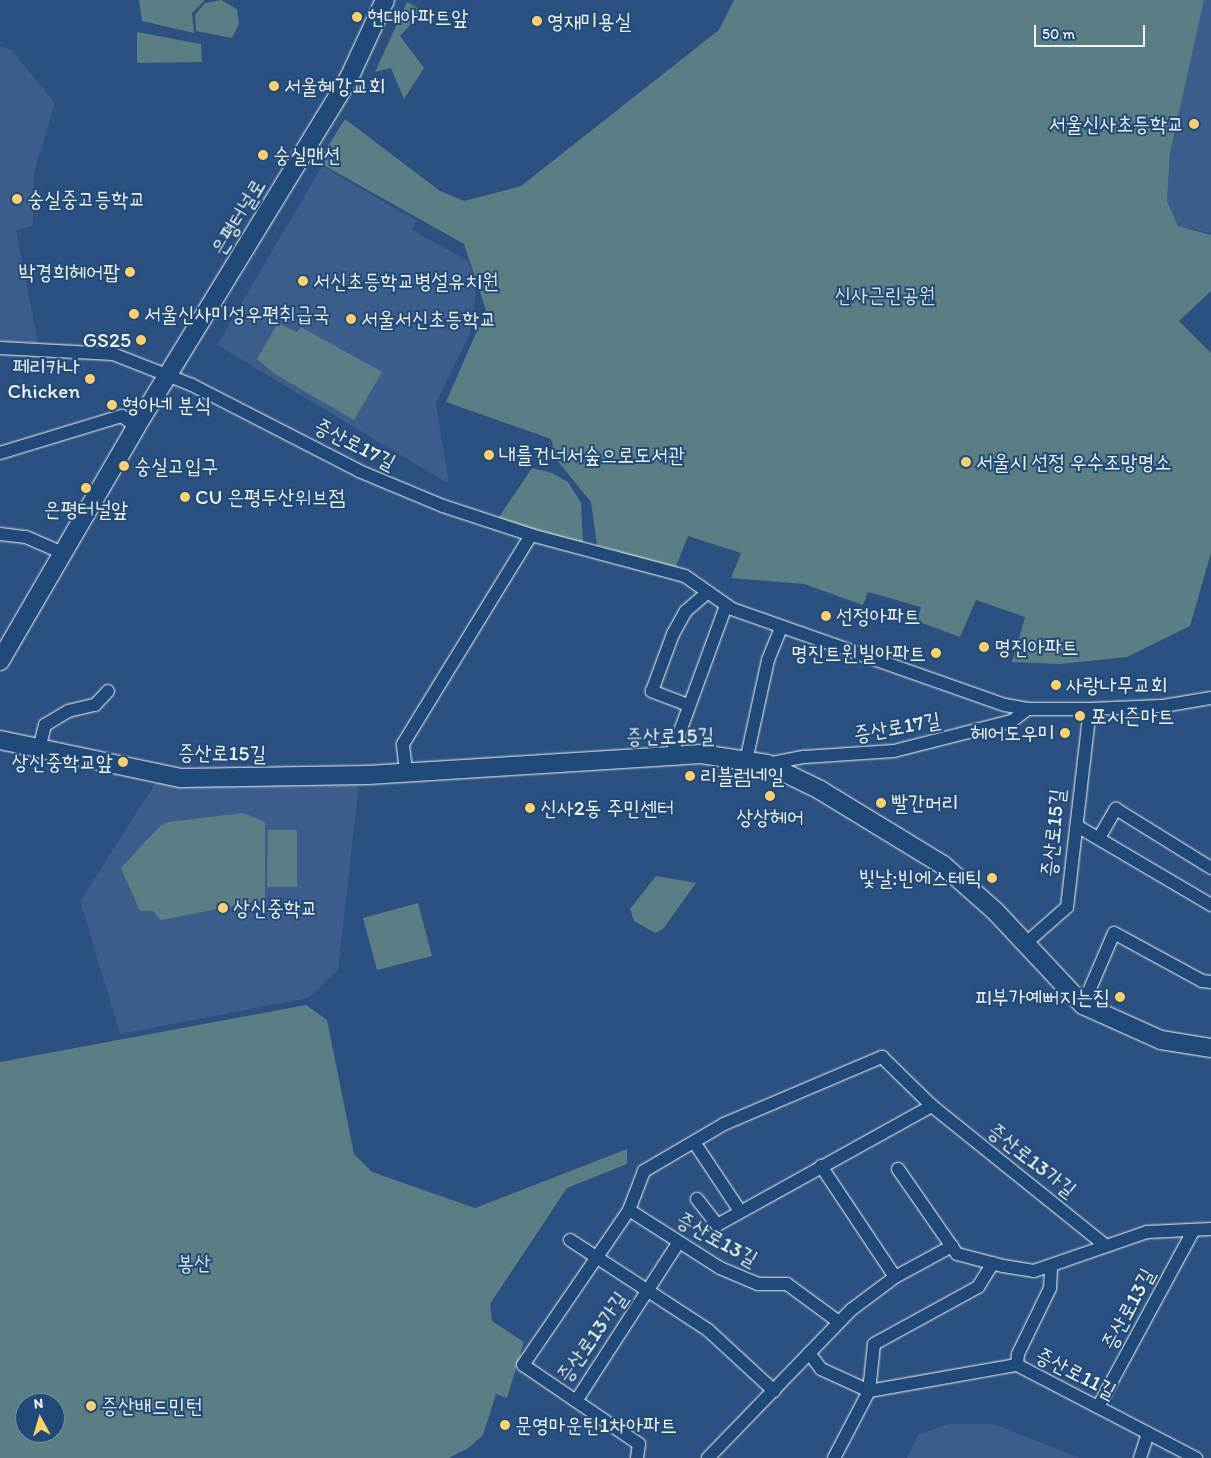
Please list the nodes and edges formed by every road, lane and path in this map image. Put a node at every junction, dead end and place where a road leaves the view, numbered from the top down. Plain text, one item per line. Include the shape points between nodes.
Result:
1 (385, 0) edge
2 (0, 348) edge
3 (22, 350) junction
4 (0, 358) edge
5 (166, 377) junction
6 (136, 426) junction
7 (0, 453) edge
8 (0, 534) edge
9 (531, 535) junction
10 (63, 553) junction
11 (708, 592) junction
12 (726, 606) junction
13 (781, 627) junction
14 (0, 661) edge
15 (108, 691) dead end
16 (1211, 698) edge
17 (688, 705) junction
18 (1028, 709) junction
19 (1090, 709) junction
20 (0, 740) edge
21 (39, 749) junction
22 (671, 756) junction
23 (746, 761) junction
24 (767, 764) junction
25 (406, 770) junction
26 (1077, 826) junction
27 (1099, 838) junction
28 (1211, 868) edge
29 (1211, 905) edge
30 (1025, 944) junction
31 (1211, 982) edge
32 (1083, 1005) junction
33 (1211, 1048) edge
34 (932, 1106) junction
35 (694, 1142) junction
36 (821, 1166) junction
37 (898, 1169) dead end
38 (697, 1199) dead end
39 (628, 1210) junction
40 (740, 1211) junction
41 (1211, 1229) edge
42 (1193, 1231) junction
43 (570, 1240) dead end
44 (679, 1242) junction
45 (952, 1246) junction
46 (1106, 1246) junction
47 (596, 1258) junction
48 (993, 1264) junction
49 (1051, 1266) junction
50 (895, 1277) junction
51 (648, 1290) junction
52 (839, 1322) junction
53 (809, 1353) junction
54 (1017, 1364) junction
55 (774, 1390) junction
56 (869, 1391) junction
57 (576, 1401) junction
58 (1098, 1407) junction
59 (1148, 1433) junction
60 (637, 1458) edge
61 (708, 1458) edge
62 (834, 1458) edge
63 (1140, 1458) edge
64 (1196, 1458) edge

1 - 5 main road, 은평터널로 via 350,78
2 - 3 street, 증산로17길
3 - 4 street
3 - 5 street, 증산로17길 via 113,354
5 - 6 main road, 은평터널로
5 - 9 street, 증산로17길 via 192,385 386,484
6 - 7 street via 122,416
6 - 10 main road, 은평터널로
8 - 10 street via 26,537
9 - 11 street, 증산로17길 via 679,574
9 - 25 street via 404,744
10 - 14 main road, 은평터널로
11 - 12 street, 증산로17길
11 - 17 street via 686,611 652,691
12 - 13 street, 증산로17길
12 - 17 street
13 - 18 street, 증산로17길 via 1005,705
13 - 23 street via 768,660
15 - 21 street via 95,705 68,711 45,724
16 - 19 street, 증산로17길 via 1163,706
17 - 22 street
18 - 19 street, 증산로17길
18 - 24 street, 증산로17길 via 1012,721 903,749 858,756 804,756
19 - 26 street, 증산로15길
20 - 21 main road, 증산로15길
21 - 25 main road, 증산로15길 via 181,778
22 - 23 main road, 증산로15길 via 702,754
22 - 25 main road, 증산로15길
23 - 24 main road, 증산로15길
24 - 30 main road, 증산로15길 via 820,790 943,865
26 - 27 street
26 - 30 street, 증산로15길 via 1067,907
27 - 28 street via 1116,809
27 - 29 street
30 - 32 main road, 증산로15길
31 - 32 street via 1202,981 1114,933
32 - 33 main road, 증산로15길 via 1161,1040
34 - 35 street, 증산로13가길 via 882,1057 724,1124
34 - 36 street
34 - 46 street, 증산로13가길
35 - 39 street, 증산로13가길 via 644,1171
35 - 40 street
36 - 40 street
36 - 50 street
37 - 45 street, 증산로13길
38 - 40 street via 717,1225
39 - 44 street, 증산로13길
39 - 47 street, 증산로13가길
41 - 42 street, 증산로13길
42 - 46 street, 증산로13길 via 1147,1232
42 - 58 street, 증산로13길
43 - 47 street, 증산로13가길
44 - 51 street
44 - 52 street, 증산로13길 via 720,1268 758,1284 787,1284
45 - 48 street, 증산로13길 via 957,1254
45 - 50 street
46 - 49 street, 증산로13길
47 - 51 street, 증산로13가길
47 - 57 street, 증산로13가길 via 523,1365
48 - 49 street, 증산로13길 via 1034,1271
48 - 56 street via 978,1287 874,1344
49 - 54 street via 1050,1288 1018,1354
50 - 52 street
51 - 55 street via 708,1330
51 - 57 street, 증산로13가길
52 - 53 street
53 - 55 street
53 - 56 street via 821,1369
54 - 56 street, 증산로11길
54 - 58 street, 증산로11길
55 - 61 street
56 - 62 street
57 - 60 street via 639,1444
58 - 59 street, 증산로11길
59 - 63 street
59 - 64 street, 증산로11길

